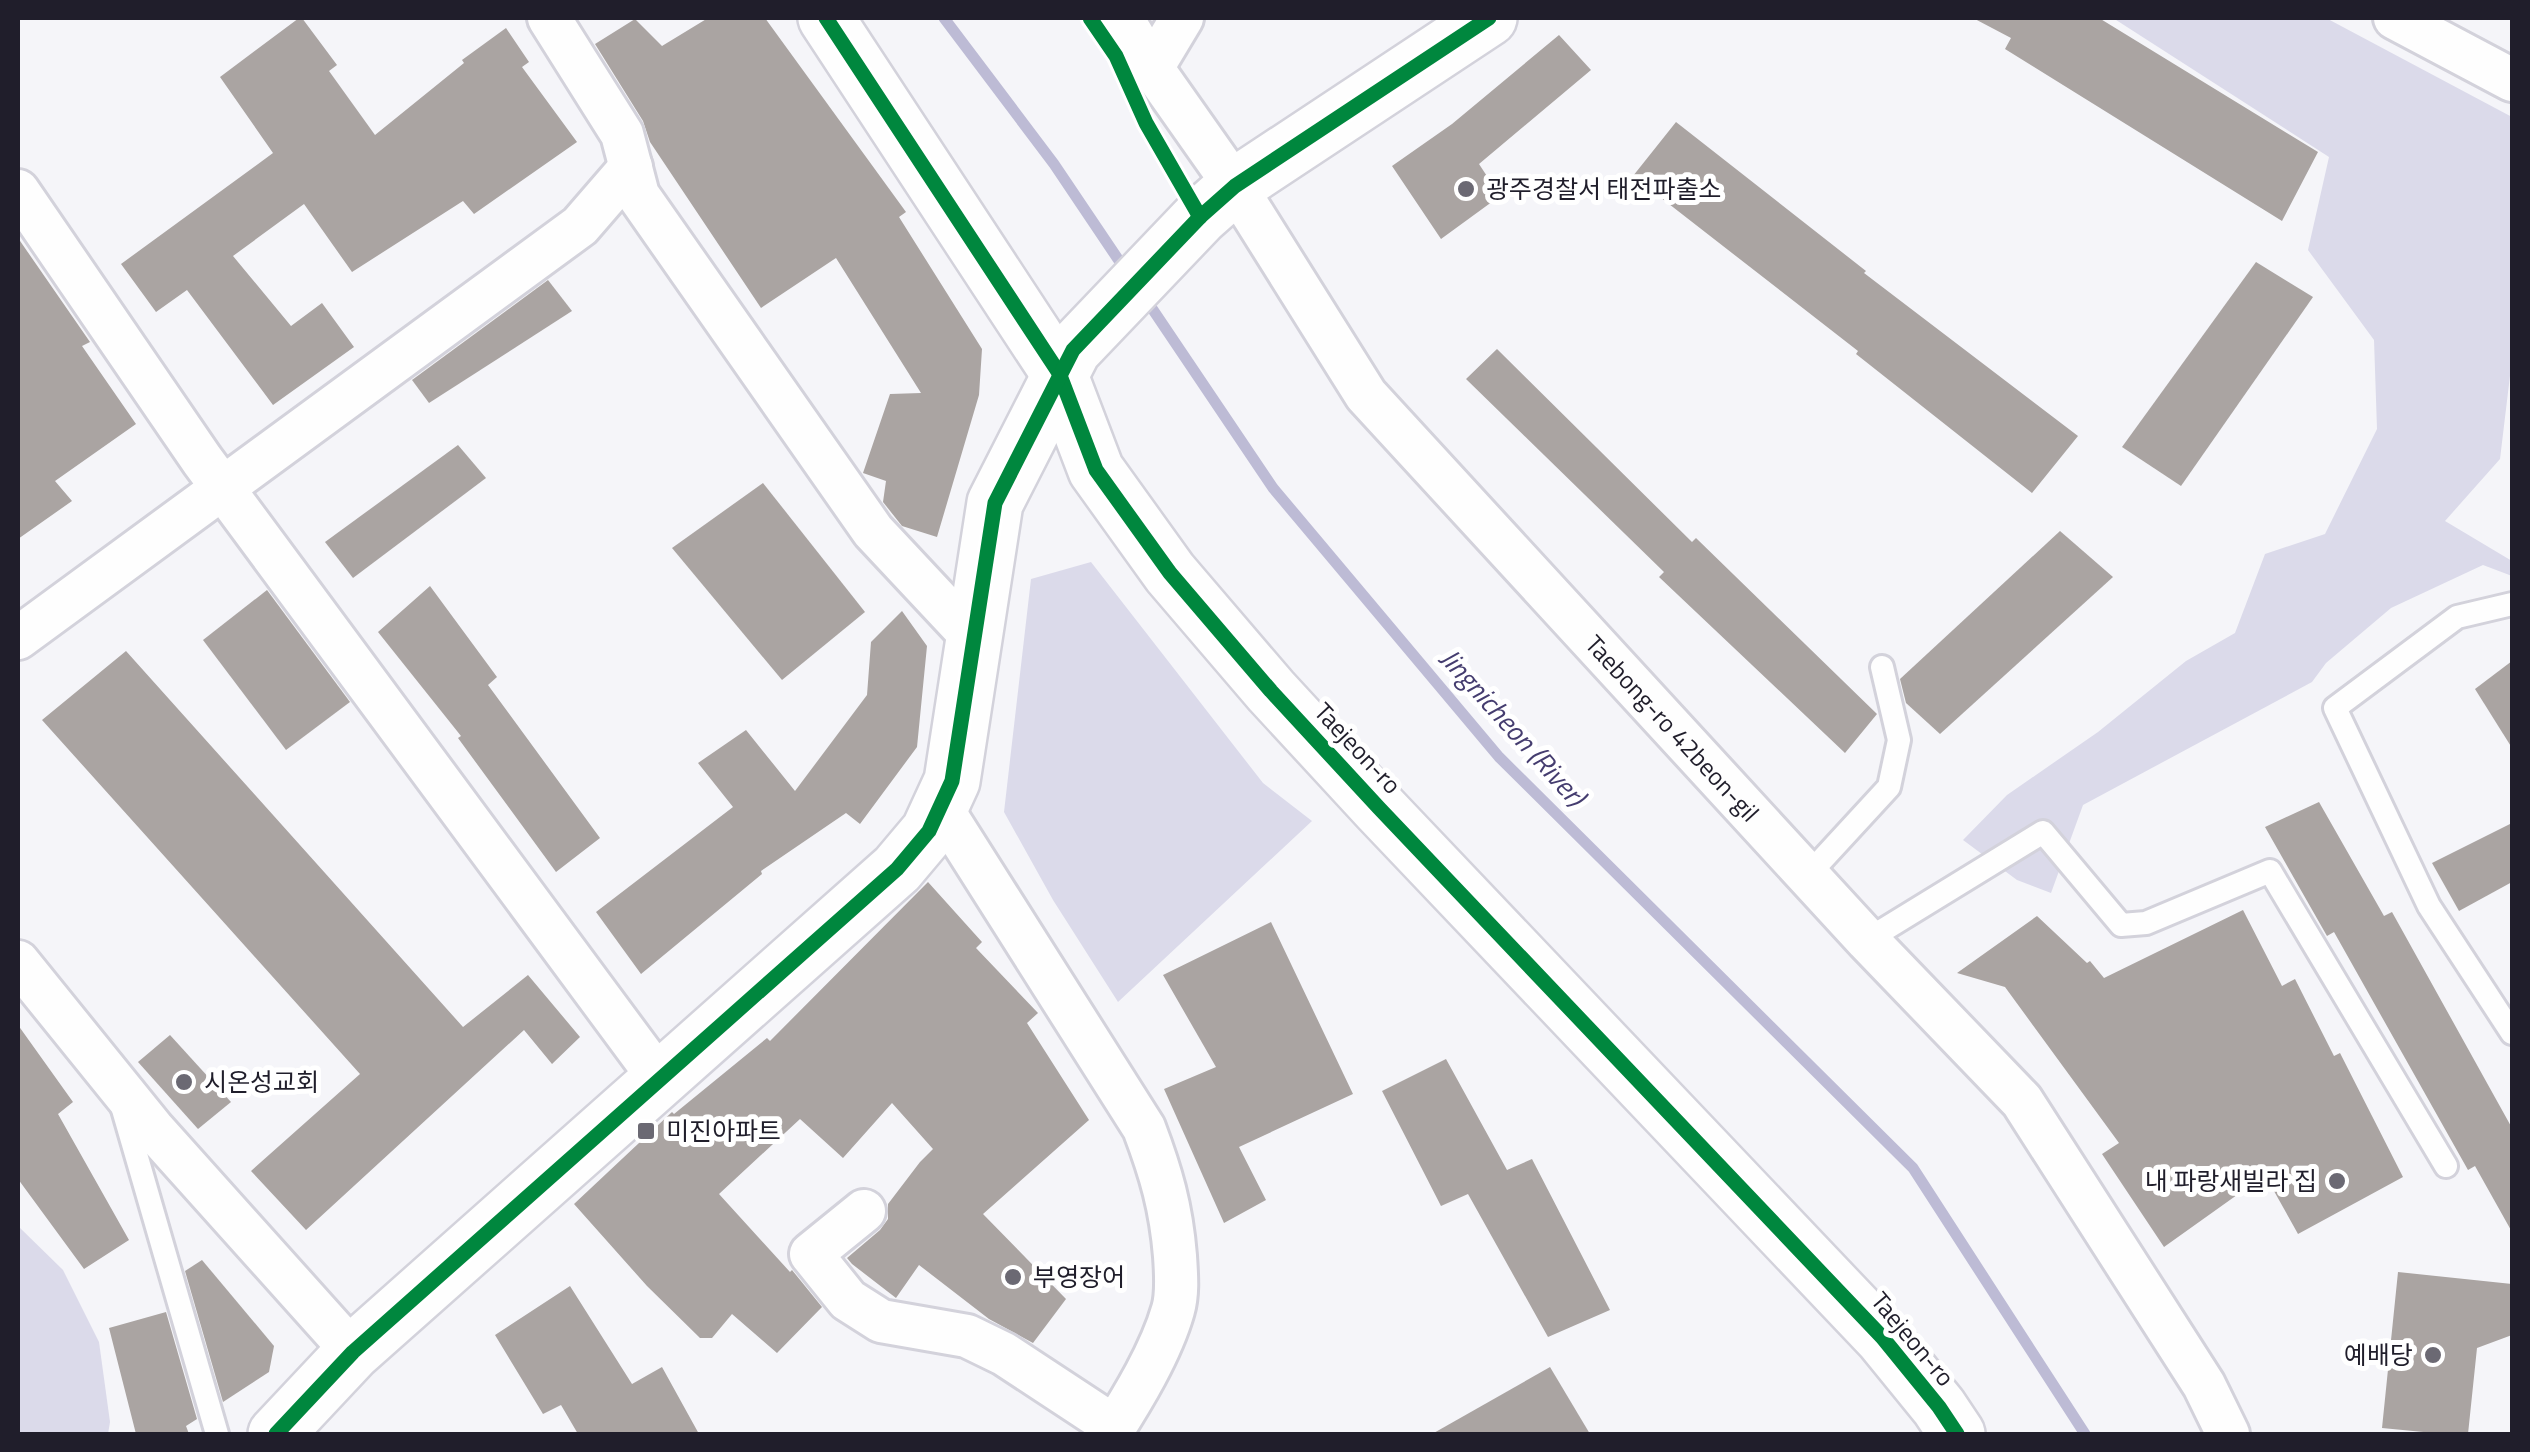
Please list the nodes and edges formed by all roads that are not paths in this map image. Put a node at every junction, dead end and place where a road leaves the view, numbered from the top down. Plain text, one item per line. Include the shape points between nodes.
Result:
1 (548, 18) edge
2 (826, 18) edge
3 (1122, 18) edge
4 (1182, 18) edge
5 (1490, 18) edge
6 (2396, 18) edge
7 (1152, 68) junction
8 (2512, 80) edge
9 (631, 166) junction
10 (18, 191) edge
11 (1217, 201) junction
12 (1066, 362) junction
13 (224, 489) junction
14 (2512, 604) edge
15 (18, 638) edge
16 (975, 640) junction
17 (1882, 667) dead end
18 (940, 806) junction
19 (1808, 875) junction
20 (1867, 940) junction
21 (18, 962) edge
22 (2512, 1034) edge
23 (659, 1078) junction
24 (115, 1082) junction
25 (2446, 1166) dead end
26 (864, 1211) dead end
27 (353, 1352) junction
28 (1112, 1430) edge
29 (217, 1434) edge
30 (276, 1434) edge
31 (1958, 1434) edge
32 (2228, 1434) edge

1 - 9 street via 622,134
2 - 12 street, Taejeon-ro
3 - 7 street, Taebong-ro 42beon-gil
4 - 7 street
5 - 11 street
6 - 8 street
7 - 11 street, Taebong-ro 42beon-gil
9 - 13 street via 580,226
9 - 16 street via 638,195 873,531
10 - 13 street
11 - 12 street
11 - 19 street, Taebong-ro 42beon-gil via 1366,396
12 - 16 street via 995,503
12 - 31 street, Taejeon-ro via 1096,470 1170,573 1379,808 1882,1337
13 - 15 street
13 - 23 street
14 - 22 lane via 2457,617 2335,708 2429,906
16 - 18 street via 952,780
17 - 19 lane via 1900,740 1888,787
18 - 23 street via 929,831 897,869
18 - 28 street via 1144,1128 1161,1173 1172,1217 1174,1306 1162,1342
19 - 20 street, Taebong-ro 42beon-gil
20 - 25 lane via 2043,832 2121,925 2146,923 2270,871
20 - 32 street, Taebong-ro 42beon-gil via 2022,1100 2204,1385
21 - 24 street
23 - 27 street
24 - 27 street
24 - 29 lane
26 - 28 street via 811,1254 848,1300 881,1321 967,1336 1004,1354
27 - 30 street

